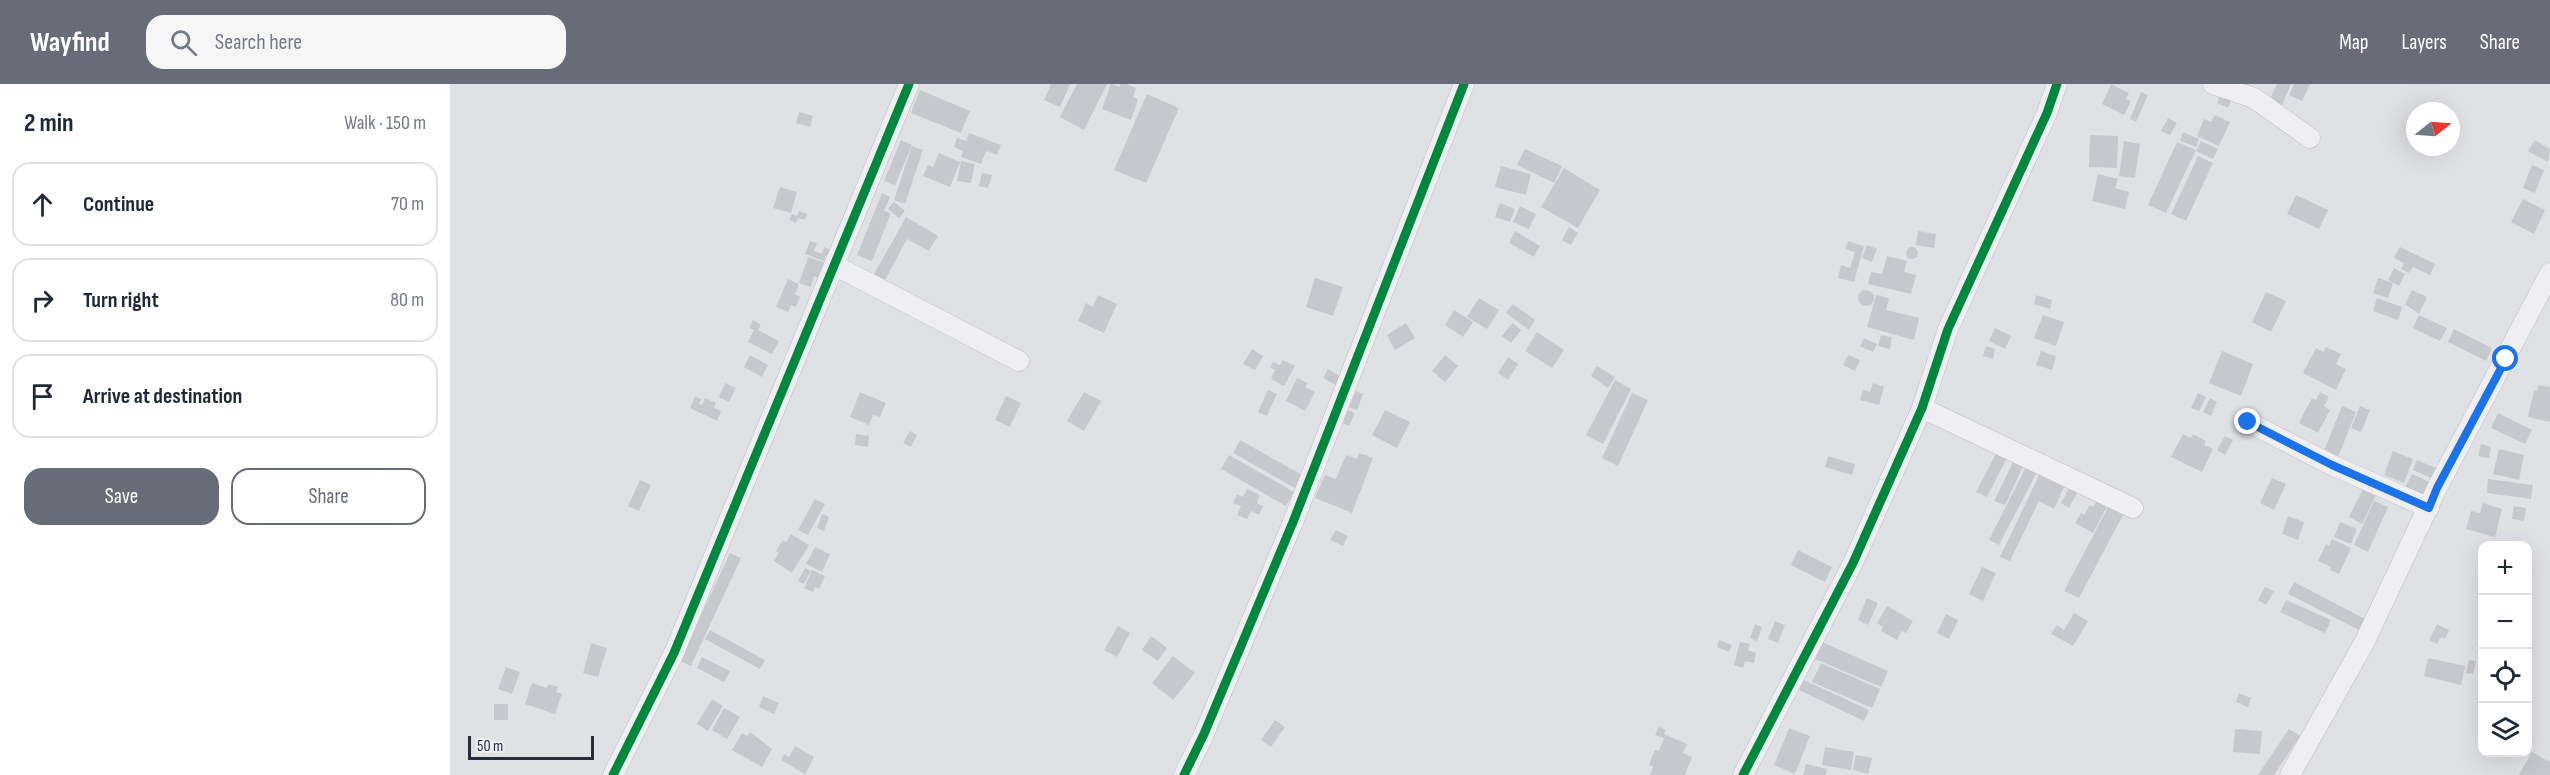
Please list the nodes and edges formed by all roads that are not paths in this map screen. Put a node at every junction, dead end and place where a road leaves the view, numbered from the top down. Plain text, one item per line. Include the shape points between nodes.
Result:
1 (909, 84) edge
2 (1464, 84) edge
3 (2057, 84) edge
4 (2213, 84) edge
5 (2310, 138) dead end
6 (834, 265) junction
7 (2550, 273) edge
8 (1019, 361) dead end
9 (1922, 408) junction
10 (2248, 422) dead end
11 (2133, 508) dead end
12 (2429, 508) junction
13 (613, 775) edge
14 (1184, 775) edge
15 (1743, 775) edge
16 (2290, 775) edge

1 - 6 street
2 - 14 street via 1293,522
3 - 9 street via 1948,329
4 - 5 street via 2254,98
6 - 8 street
6 - 13 street via 674,653
7 - 12 street
9 - 11 street
9 - 15 street via 1853,564
10 - 12 street
12 - 16 street via 2364,643

